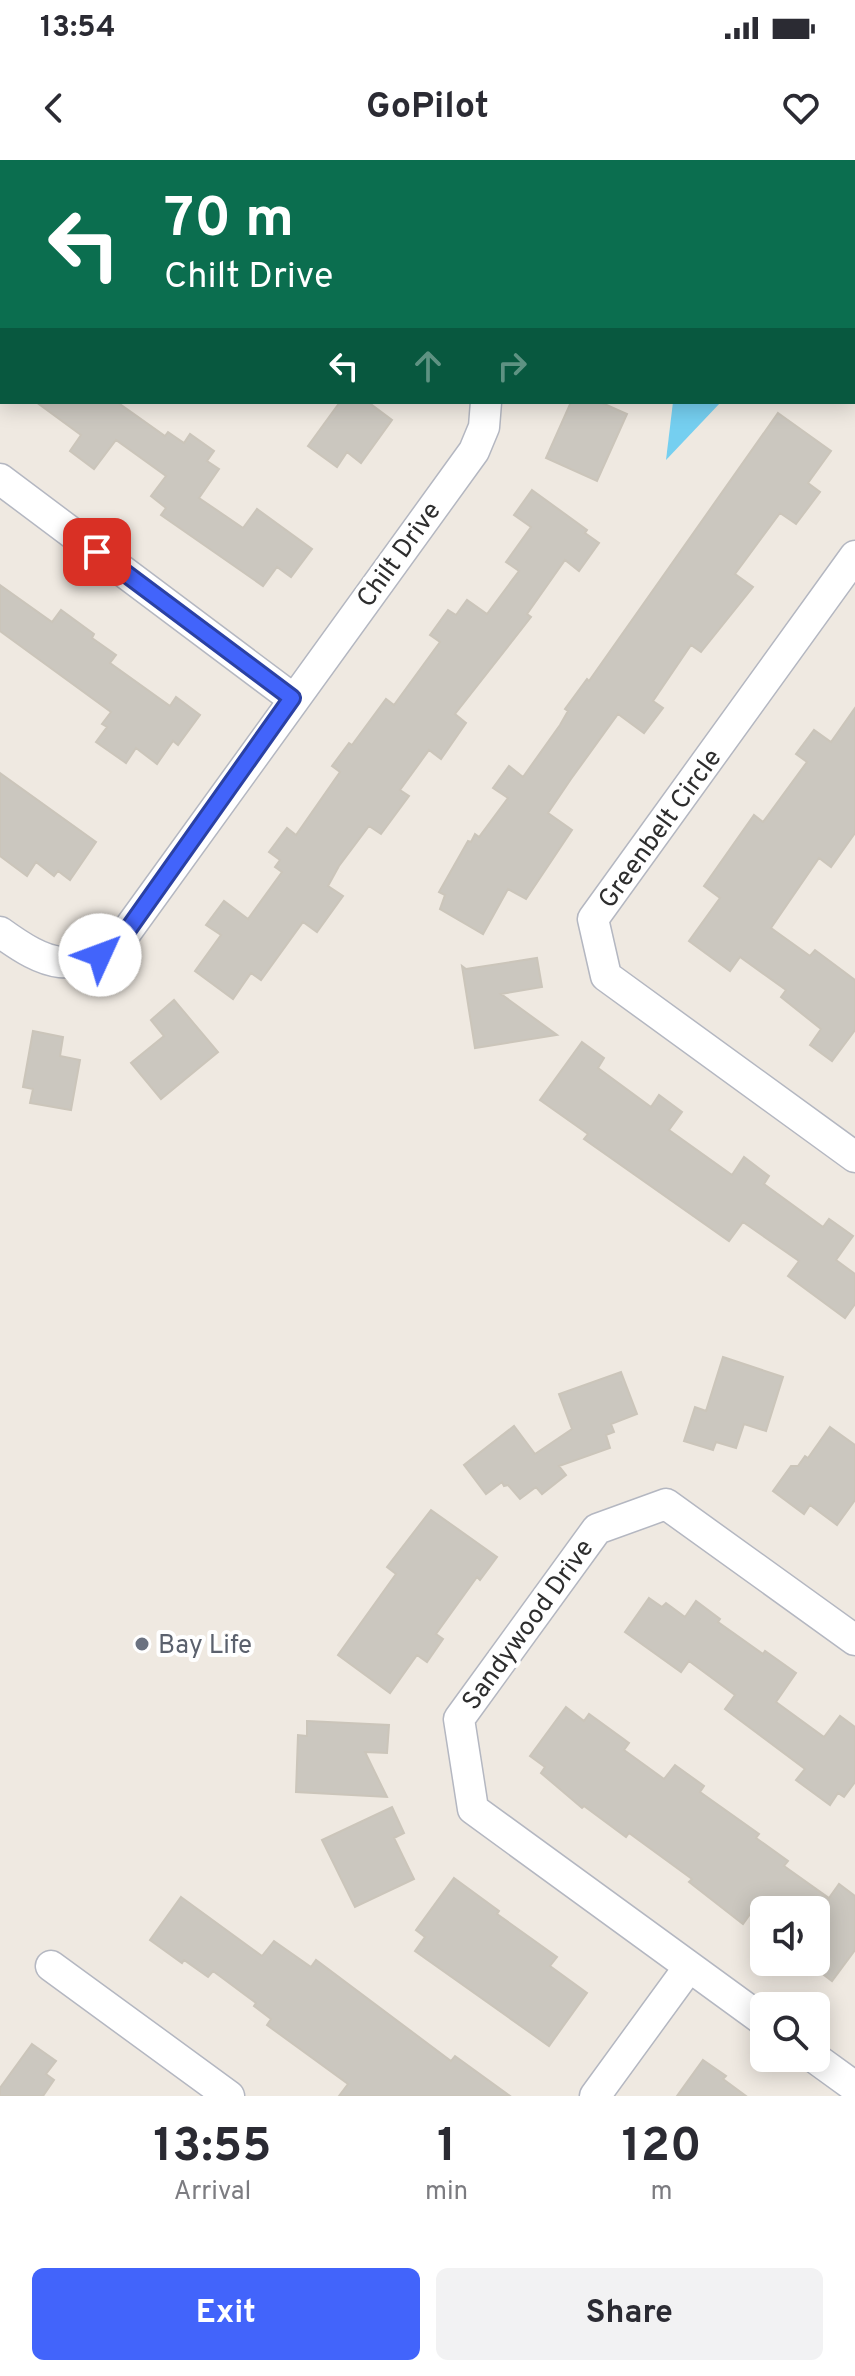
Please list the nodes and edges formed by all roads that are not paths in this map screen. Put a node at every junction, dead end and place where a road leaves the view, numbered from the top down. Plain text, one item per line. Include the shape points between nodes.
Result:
1 (486, 404) edge
2 (0, 479) edge
3 (855, 556) edge
4 (292, 698) junction
5 (0, 932) edge
6 (855, 1157) edge
7 (855, 1640) edge
8 (51, 1966) dead end
9 (689, 1967) junction
10 (750, 2011) edge
11 (830, 2069) edge
12 (855, 2087) edge
13 (229, 2096) edge
14 (595, 2096) edge

1 - 4 street, Chilt Drive via 474,451
2 - 4 street
3 - 6 street, Greenbelt Circle via 593,919 606,976
4 - 5 street, Chilt Drive via 122,938 100,955 51,962 31,955
7 - 9 street, Sandywood Drive via 666,1504 597,1529 459,1719 473,1809
8 - 13 street
9 - 10 street, Sandywood Drive
9 - 14 street
11 - 12 street

